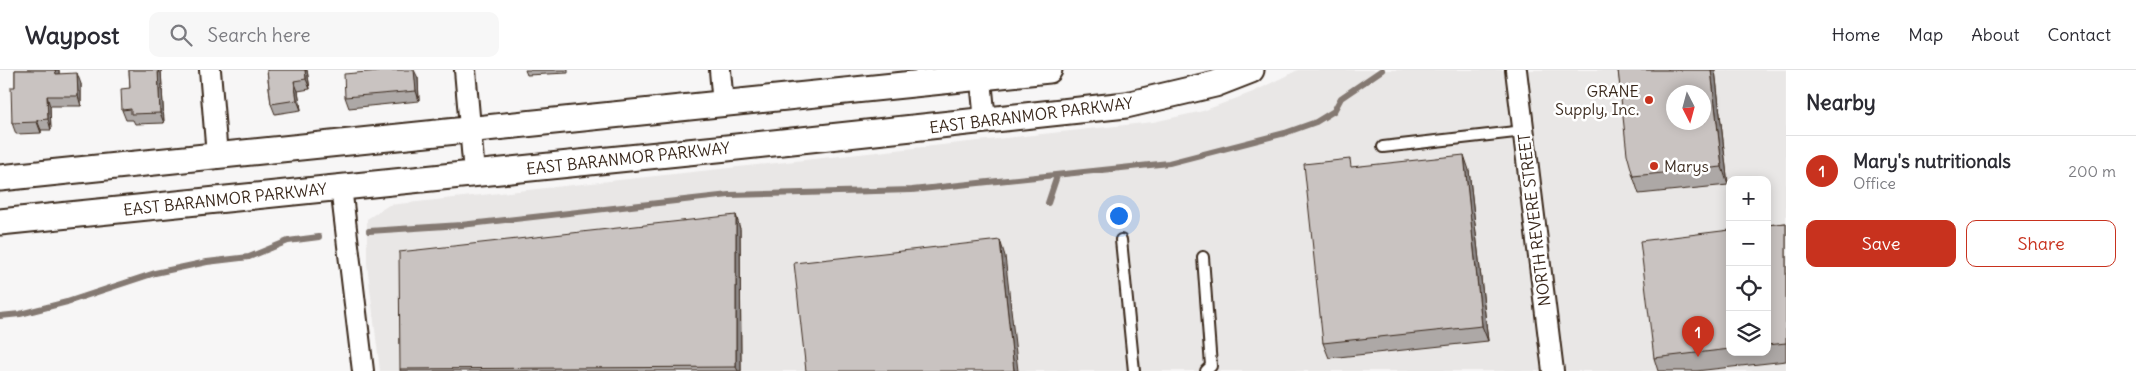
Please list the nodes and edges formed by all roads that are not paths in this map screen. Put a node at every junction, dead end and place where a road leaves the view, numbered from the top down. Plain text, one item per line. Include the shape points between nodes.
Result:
1 (210, 70) edge
2 (465, 70) edge
3 (720, 70) edge
4 (1049, 70) edge
5 (1251, 70) edge
6 (1516, 70) edge
7 (980, 74) edge
8 (722, 105) junction
9 (985, 121) junction
10 (469, 130) junction
11 (1524, 131) junction
12 (1383, 147) dead end
13 (217, 156) junction
14 (474, 173) junction
15 (0, 178) edge
16 (340, 187) junction
17 (0, 222) edge
18 (1121, 240) dead end
19 (1203, 257) dead end
20 (363, 371) edge
21 (1134, 371) edge
22 (1206, 371) edge
23 (1553, 371) edge

1 - 13 street
2 - 10 street
3 - 8 street
4 - 7 street
5 - 9 street, EAST BARANMOR PARKWAY via 1207,86 1126,105
6 - 11 street, NORTH REVERE STREET
7 - 8 street
7 - 9 street
8 - 10 street
9 - 14 street, EAST BARANMOR PARKWAY
10 - 13 street
10 - 14 street
11 - 12 lane
11 - 23 street, NORTH REVERE STREET
13 - 15 street
14 - 16 street, EAST BARANMOR PARKWAY
16 - 17 street, EAST BARANMOR PARKWAY
16 - 20 street
18 - 21 lane
19 - 22 lane via 1211,366

